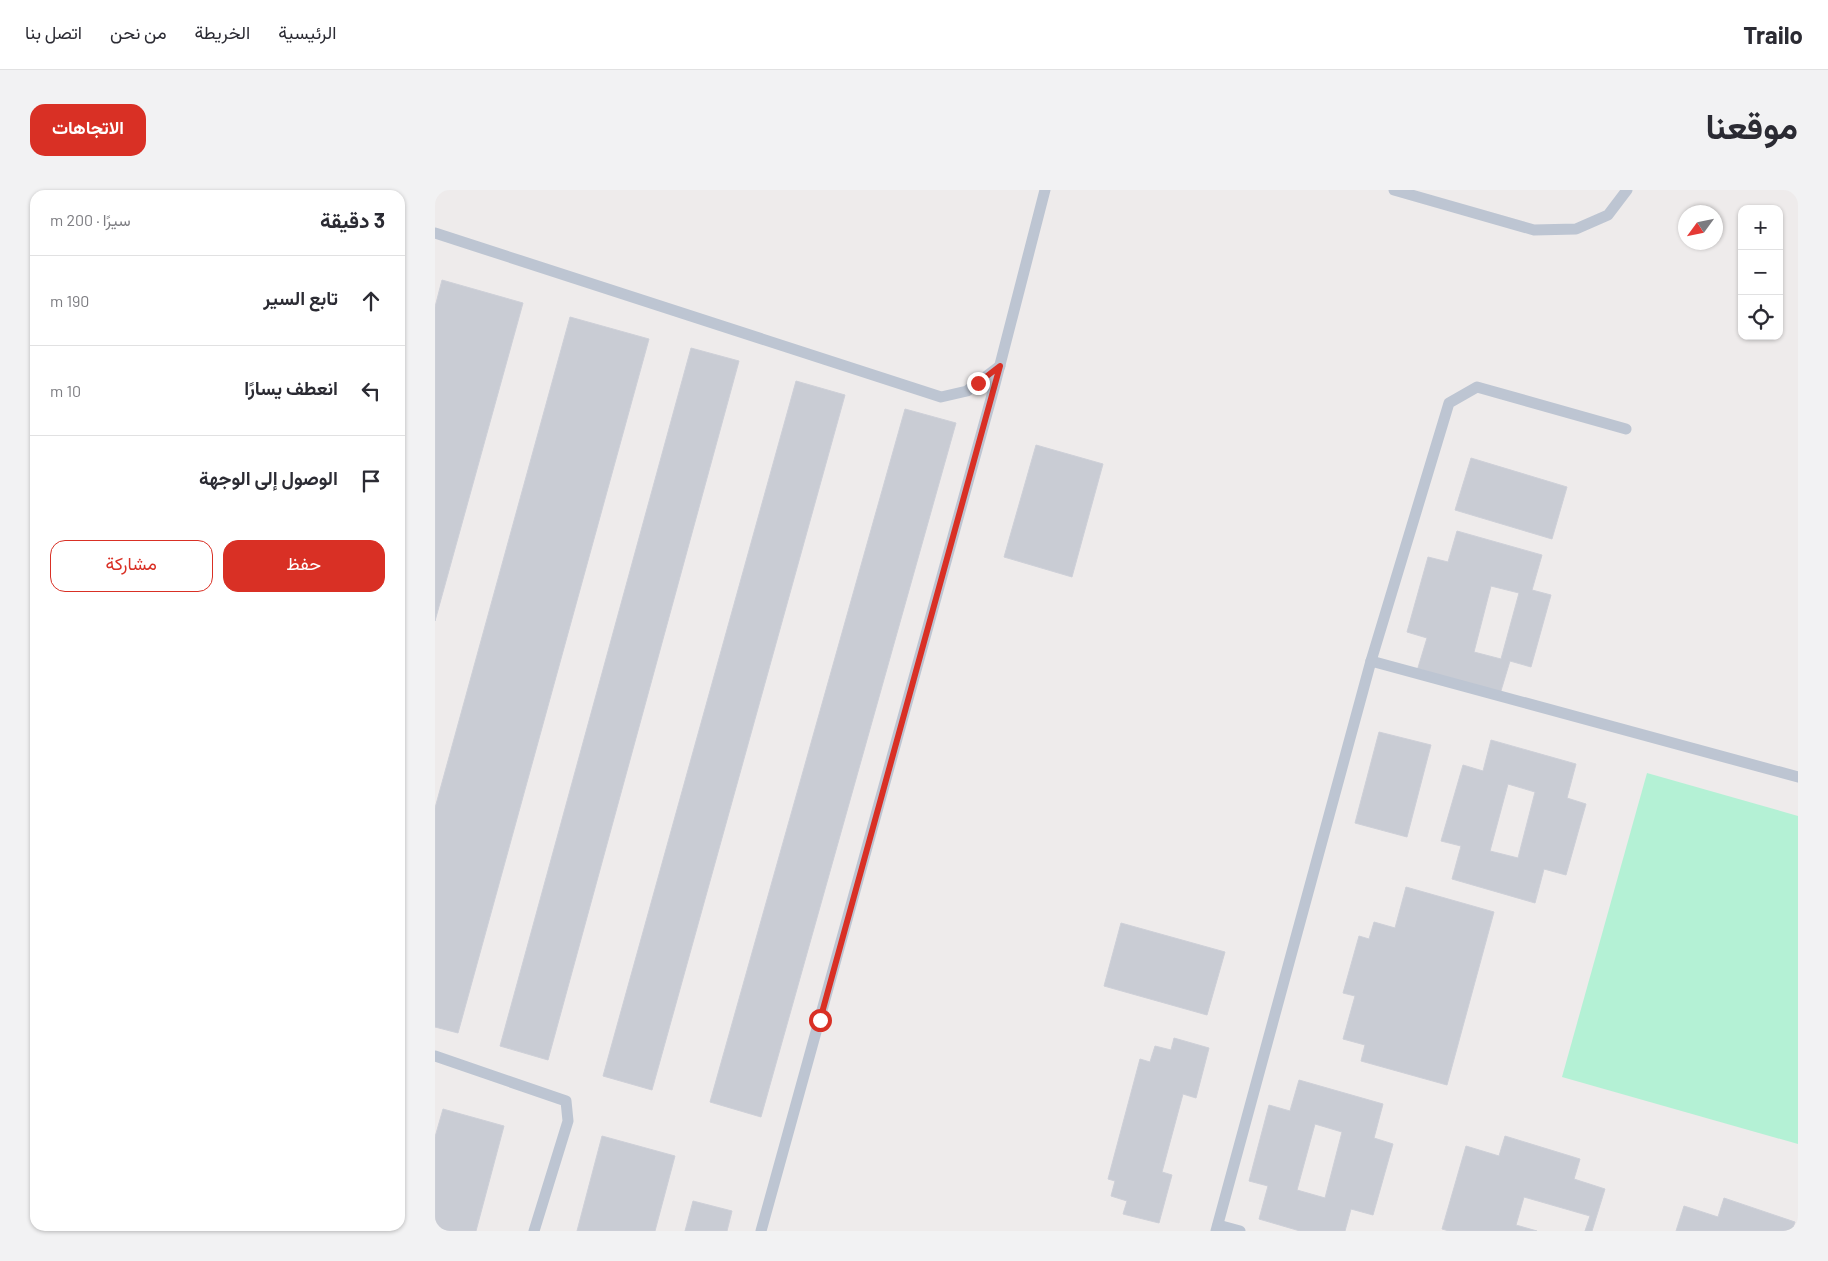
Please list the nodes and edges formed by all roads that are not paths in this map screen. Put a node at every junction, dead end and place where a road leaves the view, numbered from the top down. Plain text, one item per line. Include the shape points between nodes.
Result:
1 (1045, 190) edge
2 (1393, 190) edge
3 (1627, 190) edge
4 (435, 233) edge
5 (1000, 366) junction
6 (1626, 429) dead end
7 (1371, 661) junction
8 (1798, 777) edge
9 (435, 1056) edge
10 (1217, 1228) edge
11 (534, 1231) edge
12 (761, 1231) edge
13 (1240, 1231) edge

1 - 5 lane
2 - 3 lane via 1534,230 1576,229 1608,215
4 - 5 lane via 941,397 967,391
5 - 12 lane
6 - 7 lane via 1477,387 1449,403
7 - 8 lane
7 - 10 lane
9 - 11 lane via 566,1101 568,1121
10 - 13 lane

